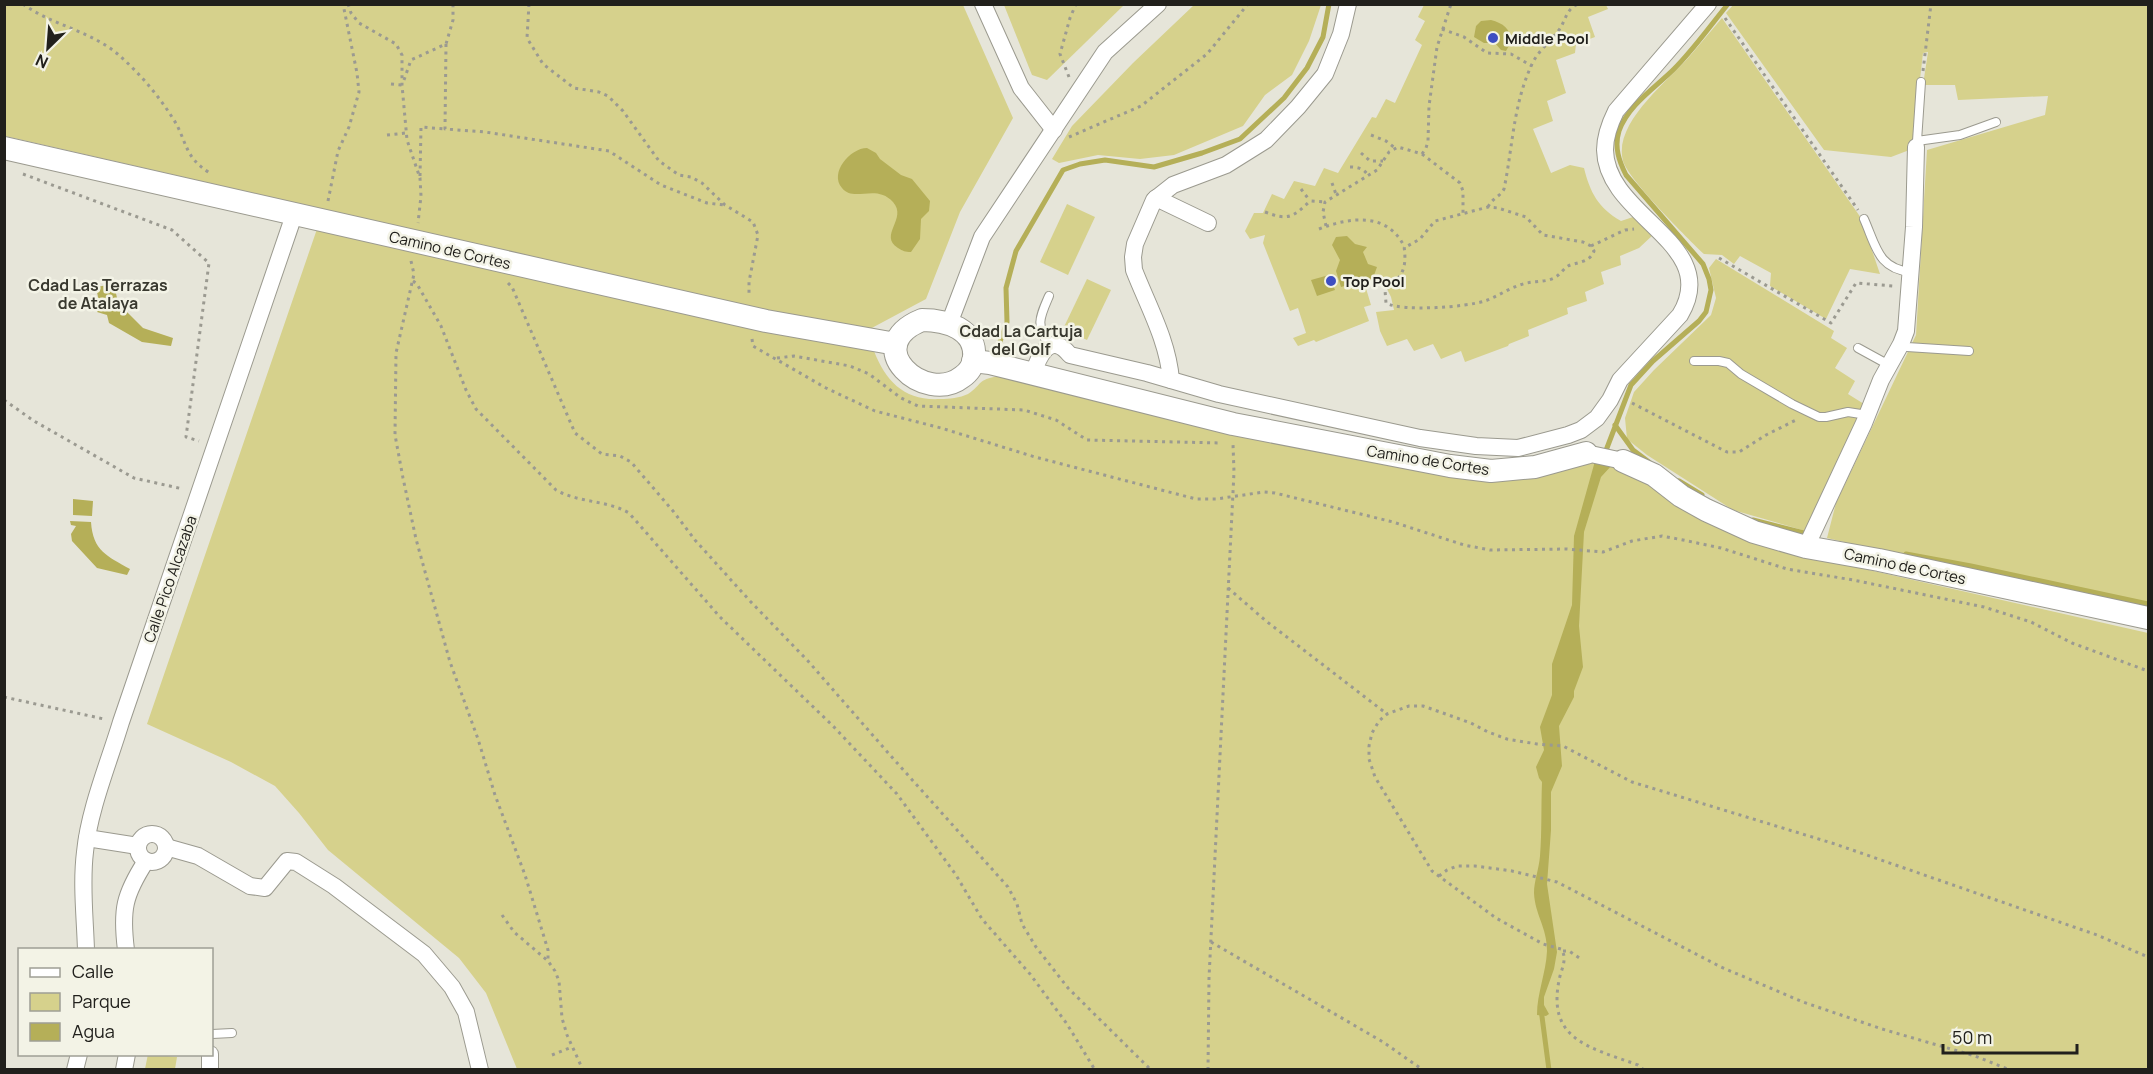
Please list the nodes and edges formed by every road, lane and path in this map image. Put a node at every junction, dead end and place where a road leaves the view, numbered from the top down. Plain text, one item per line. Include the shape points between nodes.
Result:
1 (23, 4) edge
2 (343, 4) edge
3 (348, 4) edge
4 (453, 4) edge
5 (983, 4) edge
6 (1076, 4) edge
7 (1158, 4) edge
8 (1248, 4) edge
9 (1348, 4) edge
10 (1451, 4) edge
11 (1578, 4) edge
12 (1708, 4) edge
13 (1931, 4) edge
14 (1725, 18) dead end
15 (1442, 29) junction
16 (446, 44) junction
17 (1532, 66) junction
18 (1922, 82) joint
19 (391, 84) dead end
20 (402, 85) junction
21 (1076, 96) junction
22 (1996, 122) dead end
23 (446, 129) junction
24 (1053, 130) junction
25 (406, 133) junction
26 (387, 135) dead end
27 (1371, 135) dead end
28 (1917, 144) junction
29 (4, 148) edge
30 (1395, 148) junction
31 (1361, 153) dead end
32 (1422, 154) junction
33 (1383, 161) junction
34 (1350, 167) dead end
35 (17, 172) dead end
36 (210, 174) dead end
37 (1368, 176) junction
38 (420, 178) junction
39 (1332, 183) dead end
40 (1301, 189) dead end
41 (1337, 197) junction
42 (1156, 198) junction
43 (1310, 201) junction
44 (1325, 202) junction
45 (725, 205) dead end
46 (327, 206) dead end
47 (1488, 207) junction
48 (1265, 212) dead end
49 (1463, 213) junction
50 (294, 215) junction
51 (1646, 219) junction
52 (1864, 219) joint
53 (1208, 223) dead end
54 (1326, 226) junction
55 (1319, 229) dead end
56 (411, 232) junction
57 (1591, 246) junction
58 (1404, 248) junction
59 (1719, 258) dead end
60 (1910, 279) junction
61 (412, 280) junction
62 (507, 281) dead end
63 (1049, 296) dead end
64 (949, 324) junction
65 (896, 344) junction
66 (1901, 344) junction
67 (1049, 346) junction
68 (1858, 348) dead end
69 (1969, 351) dead end
70 (776, 358) dead end
71 (974, 361) junction
72 (1694, 361) dead end
73 (1888, 365) junction
74 (1035, 368) junction
75 (1171, 380) junction
76 (4, 400) edge
77 (1632, 403) dead end
78 (1811, 414) junction
79 (1867, 415) junction
80 (215, 446) junction
81 (1586, 453) joint
82 (1623, 461) joint
83 (199, 493) junction
84 (1806, 547) junction
85 (1567, 549) dead end
86 (1228, 588) junction
87 (2148, 618) edge
88 (2148, 671) edge
89 (4, 697) edge
90 (1387, 714) junction
91 (120, 724) junction
92 (87, 838) junction
93 (138, 846) junction
94 (166, 847) junction
95 (146, 861) junction
96 (1439, 876) junction
97 (502, 915) dead end
98 (1211, 942) junction
99 (86, 948) edge
100 (126, 948) edge
101 (1563, 951) junction
102 (2148, 957) edge
103 (1581, 958) dead end
104 (548, 961) junction
105 (232, 1033) dead end
106 (213, 1034) edge
107 (572, 1047) junction
108 (552, 1055) dead end
109 (480, 1070) edge
110 (584, 1070) edge
111 (1095, 1070) edge
112 (1151, 1070) edge
113 (1208, 1070) edge
114 (1423, 1070) edge
115 (1644, 1070) edge
116 (2010, 1070) edge

1 - 36 path via 119,55 174,119 186,150
2 - 46 path via 359,92 350,127 338,151
3 - 20 path via 359,23 400,49
4 - 16 path
5 - 24 street via 1021,88
6 - 21 path via 1060,54
7 - 21 street via 1105,52
8 - 24 path via 1207,54 1141,106 1071,138
9 - 42 street via 1325,74 1266,140 1226,165 1173,185
10 - 15 path
11 - 17 path via 1568,11 1560,29
12 - 51 street via 1616,111 1608,130 1608,171 1618,189
13 - 18 path
14 - 52 path
15 - 17 path via 1464,37 1487,53 1511,54
15 - 32 path via 1429,106 1428,141
16 - 20 path via 411,60
16 - 23 path
17 - 47 path via 1517,108 1504,189
18 - 28 lane
19 - 20 path
20 - 25 path
21 - 24 street
22 - 28 lane
23 - 38 path via 421,127
23 - 45 path via 609,151 661,185 707,203
24 - 64 street via 982,237
25 - 26 path
25 - 38 path
27 - 30 path
28 - 60 street
29 - 50 street, Camino de Cortes
30 - 32 path
30 - 33 path
31 - 33 path via 1370,161
32 - 49 path via 1460,183 1464,191
33 - 37 path
34 - 37 path via 1366,171
35 - 80 path via 172,230 209,263 186,437
37 - 41 path
38 - 56 path via 418,225
39 - 41 path
40 - 43 path
41 - 44 path
42 - 53 street
42 - 75 street via 1135,244 1134,270 1165,345
43 - 44 path
43 - 48 path via 1298,213 1288,216
44 - 54 path
47 - 49 path
47 - 57 path via 1526,217 1543,235
49 - 58 path via 1435,221 1420,239
50 - 56 street, Camino de Cortes
50 - 80 street, Calle Pico Alcazaba
51 - 57 path via 1636,228
51 - 75 street via 1683,258 1690,278 1687,304 1620,380 1597,418 1568,435 1518,448 1476,446 1420,438
52 - 60 lane via 1885,262
54 - 55 path
54 - 58 path via 1353,219 1371,220 1393,230
56 - 61 path
56 - 65 street, Camino de Cortes via 765,321
57 - 58 path via 1592,256 1569,265 1549,280 1527,283 1479,303 1426,309 1386,303 1385,290 1401,277 1404,268
59 - 60 path via 1831,323 1856,283
60 - 66 street via 1906,331
61 - 104 path via 396,353 394,382 395,435 402,478 450,662 525,875
61 - 111 path via 441,326 466,390 483,417 556,490 629,513 720,618 833,726 897,794 956,875 982,919 1013,952 1067,1023
62 - 112 path via 575,433 602,454 631,462 695,540 1008,887 1022,924 1068,988
63 - 67 lane via 1039,324
64 - 65 street via 922,320 908,326
64 - 71 street via 966,333 974,346
65 - 71 street via 897,361 906,373 939,385 955,383 967,374
66 - 69 lane
66 - 73 street
67 - 74 street via 1040,353
67 - 75 street via 1061,346 1070,355
68 - 73 lane
70 - 86 path via 794,356 849,366 869,374 918,406 1024,410 1056,420 1088,440 1233,442
71 - 74 street, Camino de Cortes
72 - 78 lane via 1728,363
73 - 79 street
74 - 81 street, Camino de Cortes via 1233,424 1450,466 1491,471 1535,467
76 - 83 path via 134,478
77 - 78 path via 1733,453
78 - 79 lane
79 - 84 street
80 - 83 street, Calle Pico Alcazaba
81 - 82 street, Camino de Cortes
82 - 84 street, Camino de Cortes via 1654,475 1706,510 1754,532
83 - 91 street, Calle Pico Alcazaba
84 - 87 street, Camino de Cortes
85 - 88 path via 1603,552 1632,541 1662,537 1712,546 1787,570 1984,607 2031,622 2072,643
86 - 90 path
86 - 98 path
89 - 91 path
90 - 96 path via 1372,733 1369,759 1375,777 1432,871
90 - 102 path via 1409,706 1423,706 1507,739 1563,746 1632,782 1835,844 2097,935
91 - 92 street, Calle Pico Alcazaba
92 - 93 street
92 - 99 street, Calle Pico Alcazaba via 83,892
93 - 94 street via 145,836 152,834 163,839
93 - 95 street
94 - 95 street via 159,861
94 - 109 street via 198,856 250,886 265,888 287,861 296,862 334,886 424,954 452,987 466,1012
95 - 100 street via 131,883 124,908
96 - 101 path via 1496,918
96 - 116 path via 1457,866 1475,866 1557,882 1721,967 1803,1002
97 - 104 path via 514,932
98 - 113 path
98 - 114 path via 1383,1042
101 - 103 path
101 - 115 path via 1556,1004 1568,1032 1580,1042
104 - 107 path via 559,981 562,1018
105 - 106 lane
107 - 108 path
107 - 110 path

